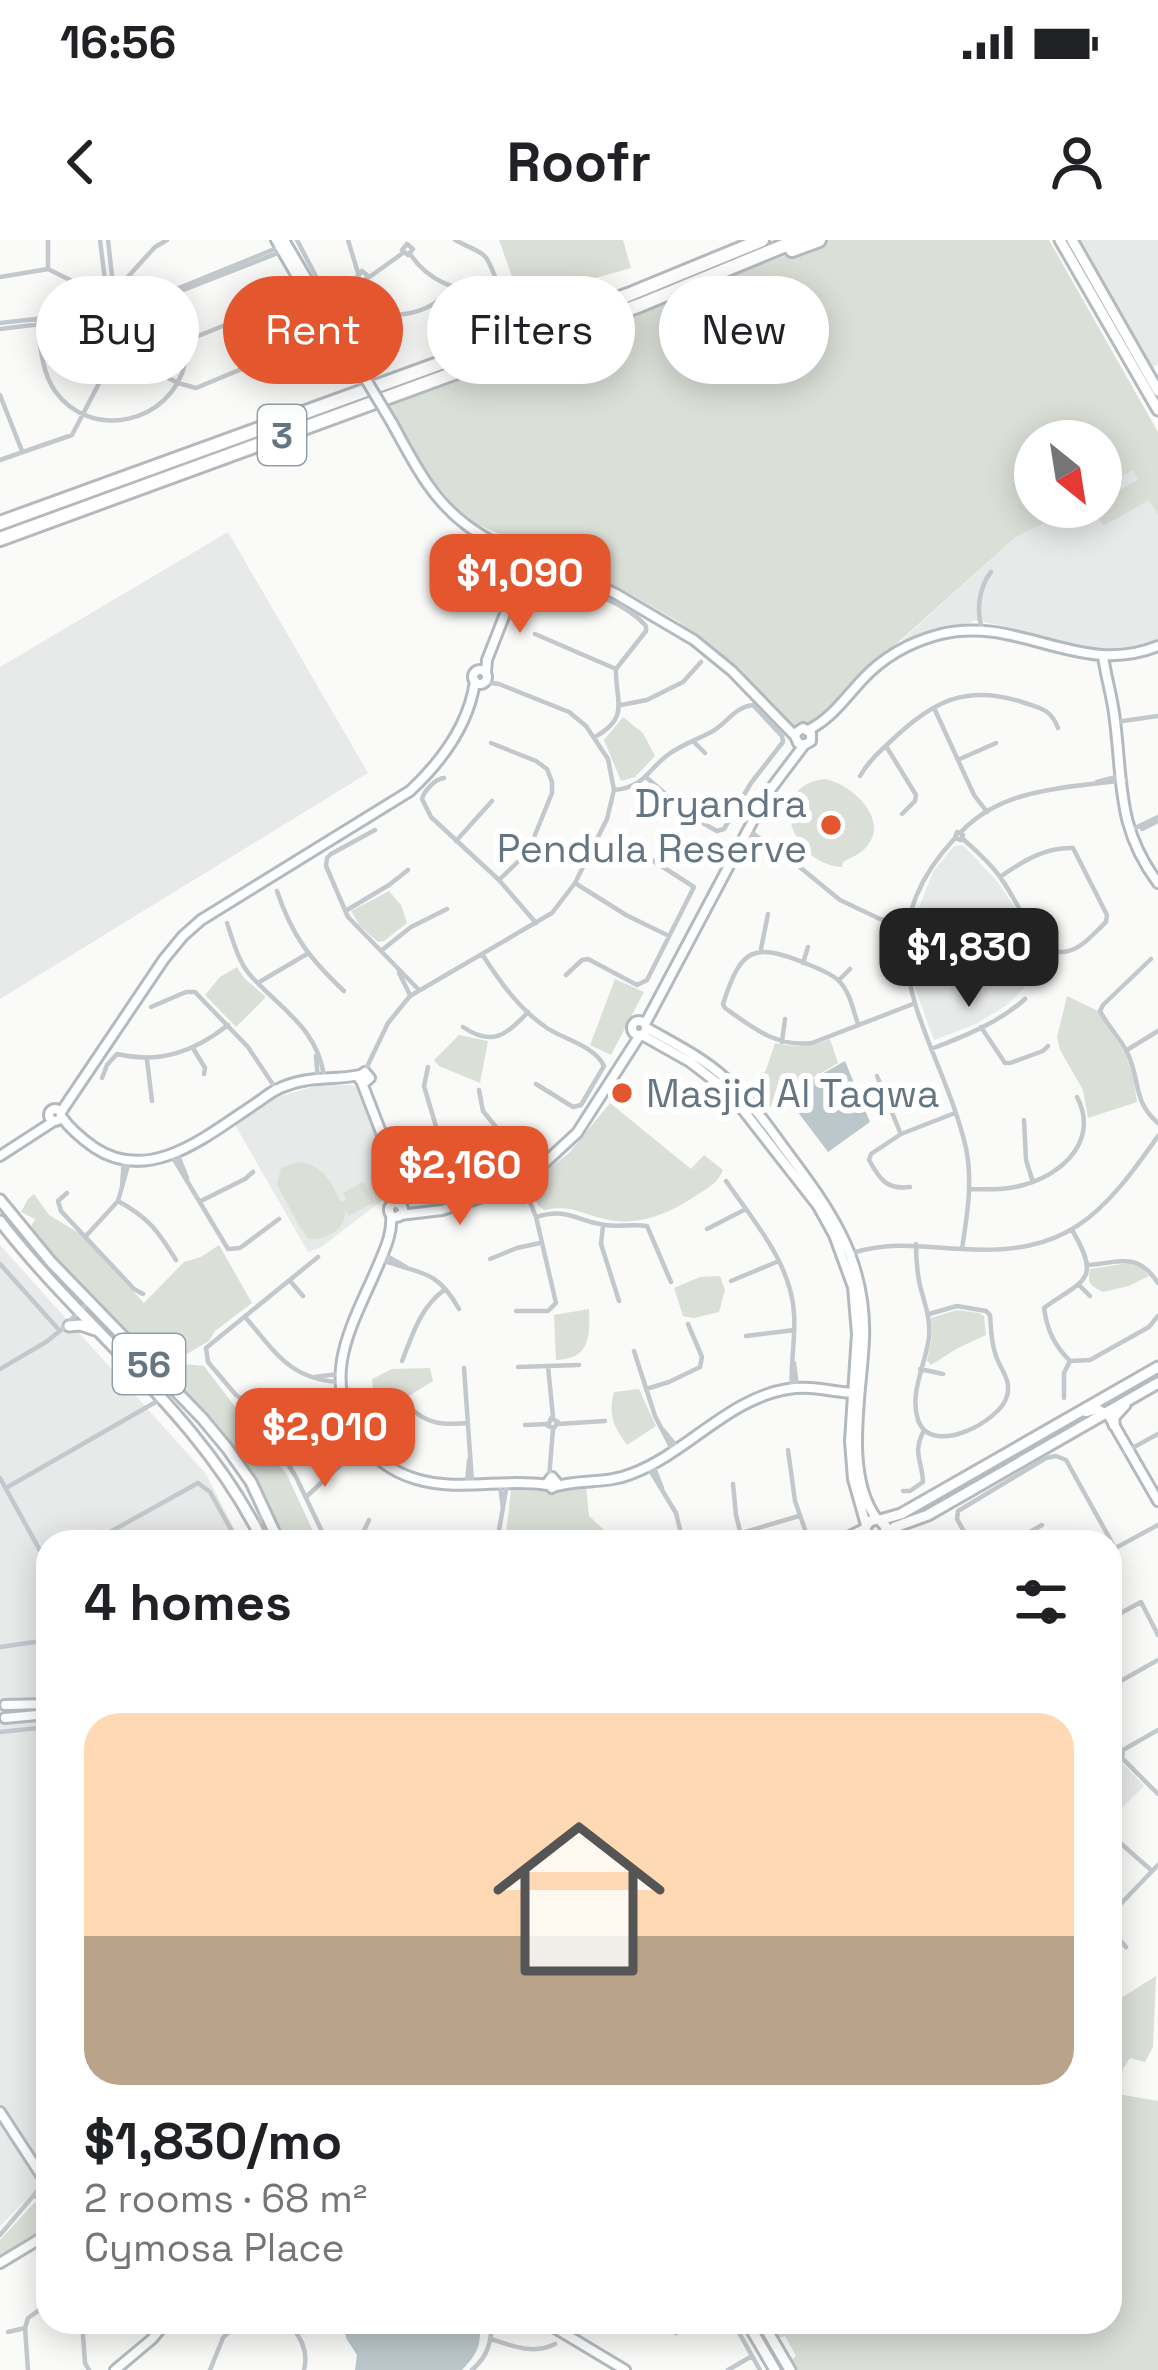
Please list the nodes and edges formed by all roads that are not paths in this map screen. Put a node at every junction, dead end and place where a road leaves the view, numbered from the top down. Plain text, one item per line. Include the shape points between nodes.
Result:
1 (48, 240) edge
2 (104, 240) edge
3 (297, 240) edge
4 (347, 240) edge
5 (424, 240) edge
6 (455, 240) edge
7 (759, 240) edge
8 (798, 240) edge
9 (819, 240) edge
10 (1060, 240) edge
11 (1072, 240) edge
12 (163, 241) edge
13 (283, 245) edge
14 (406, 248) edge
15 (48, 268) junction
16 (362, 275) joint
17 (63, 276) edge
18 (109, 276) edge
19 (129, 276) edge
20 (301, 276) edge
21 (316, 276) edge
22 (433, 276) edge
23 (495, 276) edge
24 (716, 276) edge
25 (717, 276) edge
26 (0, 277) edge
27 (199, 281) edge
28 (659, 297) edge
29 (36, 322) edge
30 (0, 326) edge
31 (199, 336) edge
32 (1137, 364) junction
33 (52, 384) edge
34 (99, 384) edge
35 (177, 384) edge
36 (182, 384) edge
37 (369, 384) edge
38 (1158, 391) edge
39 (0, 395) edge
40 (1158, 410) edge
41 (83, 415) junction
42 (22, 452) junction
43 (0, 460) edge
44 (0, 519) edge
45 (0, 542) edge
46 (527, 559) junction
47 (991, 572) dead end
48 (538, 578) dead end
49 (979, 628) junction
50 (535, 634) dead end
51 (1158, 648) edge
52 (1106, 659) junction
53 (701, 662) dead end
54 (616, 668) junction
55 (482, 677) junction
56 (621, 704) junction
57 (933, 708) junction
58 (1155, 716) edge
59 (1115, 720) junction
60 (1058, 728) dead end
61 (596, 737) junction
62 (803, 737) junction
63 (693, 741) junction
64 (491, 743) dead end
65 (996, 743) dead end
66 (886, 746) junction
67 (705, 753) dead end
68 (960, 759) junction
69 (860, 776) dead end
70 (646, 777) junction
71 (444, 778) dead end
72 (1122, 778) junction
73 (614, 790) junction
74 (492, 801) dead end
75 (986, 812) junction
76 (902, 814) dead end
77 (1158, 819) edge
78 (375, 830) dead end
79 (746, 832) junction
80 (1132, 832) junction
81 (960, 836) junction
82 (456, 841) junction
83 (652, 860) dead end
84 (408, 871) dead end
85 (1000, 877) junction
86 (500, 880) junction
87 (575, 883) junction
88 (1158, 883) edge
89 (277, 891) dead end
90 (447, 909) dead end
91 (345, 911) junction
92 (768, 914) dead end
93 (1042, 914) dead end
94 (1029, 922) junction
95 (227, 923) dead end
96 (536, 923) junction
97 (908, 925) junction
98 (669, 936) junction
99 (808, 947) dead end
100 (382, 950) junction
101 (761, 950) junction
102 (307, 954) junction
103 (482, 954) junction
104 (1151, 959) dead end
105 (803, 963) junction
106 (397, 968) junction
107 (850, 969) dead end
108 (566, 975) dead end
109 (838, 980) junction
110 (259, 983) junction
111 (418, 989) junction
112 (344, 991) dead end
113 (410, 995) junction
114 (1025, 999) dead end
115 (913, 1004) junction
116 (152, 1006) dead end
117 (527, 1012) junction
118 (785, 1019) dead end
119 (858, 1024) junction
120 (228, 1025) junction
121 (463, 1027) dead end
122 (981, 1027) junction
123 (641, 1029) junction
124 (1158, 1031) edge
125 (782, 1042) junction
126 (1048, 1046) dead end
127 (193, 1048) junction
128 (931, 1049) junction
129 (1126, 1050) junction
130 (147, 1060) junction
131 (428, 1067) dead end
132 (203, 1074) dead end
133 (364, 1076) junction
134 (878, 1076) dead end
135 (101, 1078) dead end
136 (321, 1079) junction
137 (536, 1084) dead end
138 (478, 1090) dead end
139 (273, 1093) junction
140 (1077, 1097) dead end
141 (152, 1101) dead end
142 (955, 1113) junction
143 (56, 1118) junction
144 (1024, 1120) dead end
145 (1158, 1123) edge
146 (901, 1134) junction
147 (1158, 1136) edge
148 (504, 1138) junction
149 (521, 1140) dead end
150 (1, 1154) edge
151 (175, 1154) junction
152 (127, 1160) junction
153 (253, 1172) dead end
154 (447, 1177) junction
155 (725, 1180) dead end
156 (1033, 1181) junction
157 (519, 1183) junction
158 (910, 1187) dead end
159 (970, 1189) junction
160 (67, 1193) dead end
161 (0, 1200) edge
162 (118, 1201) junction
163 (201, 1201) junction
164 (454, 1207) junction
165 (746, 1209) junction
166 (396, 1210) junction
167 (536, 1216) junction
168 (279, 1219) dead end
169 (0, 1221) edge
170 (603, 1225) junction
171 (707, 1229) dead end
172 (1072, 1230) junction
173 (85, 1238) junction
174 (540, 1243) junction
175 (916, 1244) junction
176 (962, 1250) junction
177 (318, 1257) dead end
178 (382, 1257) junction
179 (848, 1257) junction
180 (490, 1259) dead end
181 (176, 1260) dead end
182 (779, 1261) junction
183 (0, 1264) edge
184 (1088, 1264) junction
185 (290, 1281) junction
186 (731, 1281) dead end
187 (671, 1282) dead end
188 (1158, 1283) edge
189 (1079, 1285) junction
190 (444, 1290) junction
191 (143, 1294) dead end
192 (302, 1296) dead end
193 (1090, 1296) dead end
194 (619, 1300) dead end
195 (91, 1303) junction
196 (459, 1309) dead end
197 (516, 1311) dead end
198 (81, 1312) junction
199 (928, 1314) junction
200 (1158, 1316) edge
201 (246, 1318) junction
202 (688, 1324) dead end
203 (64, 1328) junction
204 (794, 1330) junction
205 (100, 1331) junction
206 (746, 1336) dead end
207 (634, 1351) dead end
208 (402, 1361) dead end
209 (1070, 1361) junction
210 (579, 1365) dead end
211 (548, 1366) junction
212 (518, 1367) dead end
213 (1158, 1367) edge
214 (464, 1368) dead end
215 (0, 1369) edge
216 (920, 1370) junction
217 (943, 1374) dead end
218 (339, 1378) junction
219 (1158, 1383) edge
220 (170, 1387) junction
221 (795, 1388) junction
222 (646, 1389) junction
223 (857, 1391) junction
224 (1113, 1393) junction
225 (1133, 1397) junction
226 (1064, 1398) dead end
227 (161, 1399) junction
228 (242, 1399) dead end
229 (410, 1407) dead end
230 (1099, 1416) junction
231 (1068, 1419) junction
232 (605, 1421) dead end
233 (468, 1423) junction
234 (553, 1423) junction
235 (525, 1425) dead end
236 (1114, 1428) junction
237 (291, 1430) dead end
238 (924, 1430) junction
239 (1158, 1434) edge
240 (364, 1445) junction
241 (676, 1450) junction
242 (788, 1450) dead end
243 (1128, 1451) junction
244 (859, 1462) junction
245 (650, 1466) junction
246 (0, 1478) edge
247 (552, 1481) junction
248 (251, 1482) junction
249 (469, 1484) junction
250 (504, 1484) junction
251 (733, 1484) dead end
252 (854, 1487) junction
253 (6, 1488) junction
254 (904, 1491) dead end
255 (306, 1497) junction
256 (1158, 1501) edge
257 (1158, 1510) edge
258 (799, 1516) junction
259 (369, 1520) dead end
260 (254, 1523) junction
261 (872, 1523) junction
262 (1042, 1525) dead end
263 (1158, 1525) edge
264 (114, 1530) edge
265 (231, 1530) edge
266 (246, 1530) edge
267 (247, 1530) edge
268 (257, 1530) edge
269 (273, 1530) edge
270 (321, 1530) edge
271 (364, 1530) edge
272 (499, 1530) edge
273 (680, 1530) edge
274 (740, 1530) edge
275 (756, 1530) edge
276 (805, 1530) edge
277 (859, 1530) edge
278 (870, 1530) edge
279 (886, 1530) edge
280 (891, 1530) edge
281 (963, 1530) edge
282 (1033, 1530) edge
283 (1103, 1530) edge
284 (36, 1543) edge
285 (1122, 1545) edge
286 (1122, 1612) edge
287 (1158, 1635) edge
288 (36, 1642) edge
289 (0, 1647) edge
290 (1158, 1660) edge
291 (1122, 1680) edge
292 (2, 1701) edge
293 (36, 1703) edge
294 (36, 1716) edge
295 (3, 1720) edge
296 (36, 1728) edge
297 (1158, 1730) edge
298 (0, 1732) edge
299 (1158, 1794) edge
300 (1122, 1843) edge
301 (1155, 1868) edge
302 (1122, 1902) edge
303 (1122, 1942) edge
304 (1126, 1947) dead end
305 (0, 2112) edge
306 (36, 2166) edge
307 (36, 2195) edge
308 (0, 2235) edge
309 (36, 2241) edge
310 (0, 2263) edge
311 (36, 2312) edge
312 (25, 2328) junction
313 (8, 2332) dead end
314 (83, 2334) edge
315 (154, 2334) edge
316 (227, 2334) edge
317 (297, 2334) edge
318 (491, 2334) edge
319 (568, 2334) edge
320 (740, 2334) edge
321 (754, 2334) edge
322 (769, 2334) edge
323 (491, 2339) junction
324 (555, 2344) dead end
325 (752, 2356) junction
326 (28, 2370) edge
327 (89, 2370) edge
328 (118, 2370) edge
329 (211, 2370) edge
330 (304, 2370) edge
331 (472, 2370) edge
332 (628, 2370) edge
333 (728, 2370) edge
334 (760, 2370) edge
335 (775, 2370) edge
336 (790, 2370) edge

1 - 15 street
2 - 18 street
3 - 21 street
4 - 16 street
5 - 14 street
6 - 23 street via 488,257
7 - 44 highway, 3 via 590,309
8 - 24 highway, 3
9 - 25 highway
10 - 32 main road
11 - 32 main road
12 - 19 street
13 - 20 street
13 - 27 street
14 - 16 street
14 - 22 street
15 - 17 street
15 - 26 street
28 - 45 highway, 3
29 - 30 street
31 - 36 street via 291,298 318,332 196,388
32 - 38 main road
32 - 40 main road
33 - 41 street
34 - 41 street
35 - 41 street via 149,412 115,423
37 - 46 street, bridge via 433,492 464,523
39 - 42 street
41 - 42 street via 72,435
42 - 43 street
46 - 55 street
46 - 62 street via 694,640
47 - 49 street
48 - 54 street via 643,621 646,631
49 - 52 street
49 - 62 street via 892,654
50 - 54 street
51 - 52 street
52 - 59 street
52 - 62 street via 987,634 936,640 886,663
53 - 56 street via 683,682
54 - 56 street
55 - 61 street via 569,712
55 - 143 street via 458,733 410,791 182,936
56 - 61 street via 616,722
57 - 60 street via 958,695 997,694 1044,709
57 - 66 street
57 - 68 street
58 - 59 street
59 - 72 street
61 - 73 street
62 - 79 street
63 - 67 street
63 - 70 street
63 - 70 street via 747,704 783,742 717,831
64 - 86 street via 536,761 552,782 528,852
65 - 68 street
66 - 69 street
66 - 76 street via 916,795
68 - 75 street
70 - 73 street
71 - 82 street via 422,799
72 - 75 street via 1035,791
72 - 80 street
73 - 87 street
74 - 82 street
75 - 81 street
77 - 80 street
78 - 91 street via 327,858
79 - 97 street via 840,900
79 - 123 street
80 - 88 street
81 - 85 street
81 - 97 street via 929,871
82 - 86 street
83 - 98 street via 694,886
84 - 91 street
85 - 94 street
85 - 94 street via 1034,855 1073,848 1108,918 1065,952 1041,943
86 - 96 street
87 - 96 street
87 - 98 street
89 - 102 street
90 - 100 street
91 - 100 street
92 - 101 street
93 - 94 street
95 - 110 street
96 - 103 street
97 - 115 street
98 - 108 street via 643,984 589,959
99 - 105 street
100 - 106 street
101 - 105 street
101 - 125 street via 741,964 724,1004
102 - 110 street
102 - 112 street
103 - 111 street
103 - 117 street
104 - 129 street via 1100,1011
105 - 109 street
106 - 111 street
106 - 113 street
107 - 109 street
109 - 119 street
110 - 136 street via 307,1030
111 - 113 street
113 - 133 street
114 - 122 street
115 - 119 street
115 - 128 street
116 - 120 street via 192,991
117 - 121 street via 500,1037
117 - 137 street via 604,1066 578,1106
118 - 125 street
119 - 125 street via 812,1042
120 - 127 street
120 - 139 street
122 - 126 street via 1005,1063
122 - 128 street
123 - 157 street via 577,1133
123 - 179 street via 722,1075 825,1202
124 - 129 street
127 - 130 street
127 - 132 street
128 - 142 street
129 - 145 street via 1141,1106
130 - 135 street via 117,1054
130 - 141 street
131 - 154 street via 424,1086
133 - 136 street
133 - 166 street via 389,1153
134 - 146 street
136 - 139 street
138 - 148 street
139 - 151 street
140 - 156 street via 1082,1142
142 - 146 street
142 - 159 street
143 - 150 street
143 - 152 street via 99,1151
144 - 156 street
146 - 158 street via 869,1160 884,1184
147 - 172 street via 1105,1206
148 - 149 street
148 - 154 street
151 - 152 street
151 - 163 street
152 - 162 street
153 - 163 street
154 - 164 street
155 - 165 street
156 - 159 street
157 - 164 street
157 - 167 street
159 - 176 street
160 - 173 street via 58,1206
161 - 195 main road, 56
162 - 173 street
162 - 181 street via 155,1226
163 - 168 street via 232,1250
164 - 166 street
165 - 171 street
165 - 182 street
166 - 178 street
167 - 170 street via 566,1212
167 - 174 street
169 - 198 main road, 56
170 - 187 street via 646,1226
170 - 194 street
172 - 176 street via 1026,1248
172 - 184 street
173 - 191 street
174 - 180 street
174 - 197 street via 556,1303 548,1311
175 - 176 street
175 - 179 street
175 - 199 street
177 - 185 street
178 - 190 street via 428,1272
178 - 218 street
179 - 223 street via 865,1333
182 - 186 street
182 - 204 street
183 - 203 street
184 - 188 street via 1138,1262
184 - 189 street
185 - 192 street
185 - 201 street
189 - 193 street
189 - 209 street via 1044,1308 1050,1337
190 - 196 street
190 - 208 street via 422,1312
195 - 198 street
195 - 220 main road, 56
198 - 203 street
198 - 205 main road, 56
199 - 216 street
199 - 238 street via 986,1310 1009,1388 1000,1412 950,1438
200 - 209 street via 1090,1360
201 - 218 street via 294,1372
201 - 228 street via 205,1355
202 - 222 street via 700,1367
203 - 205 main road
203 - 215 street
204 - 206 street
204 - 221 street
205 - 227 main road, 56
207 - 222 street
209 - 226 street
210 - 211 street
211 - 212 street
211 - 234 street
213 - 224 main road
214 - 233 street
216 - 217 street
216 - 238 street
218 - 240 street
219 - 225 main road
220 - 227 street
220 - 248 main road, 56
221 - 223 street
221 - 241 street via 759,1398
222 - 241 street
223 - 244 street
223 - 252 street
224 - 230 street
224 - 231 main road
225 - 230 main road
225 - 236 main road
227 - 253 street
227 - 260 main road, 56 via 214,1458
229 - 233 street via 428,1422
230 - 231 street via 1096,1408
230 - 236 main road
230 - 280 main road
231 - 261 main road
232 - 234 street
233 - 249 street
234 - 235 street
234 - 247 street
236 - 243 street
237 - 255 street via 276,1445
238 - 254 street via 917,1455 923,1482
239 - 243 street
240 - 249 street via 419,1480
240 - 255 street
241 - 245 street
242 - 258 street
243 - 256 street
243 - 257 street
244 - 252 street
244 - 261 street
245 - 247 street via 611,1480
245 - 273 street
246 - 253 street
247 - 250 street
248 - 260 street via 262,1519
248 - 269 main road, 56
249 - 250 street
250 - 272 street
251 - 274 street
252 - 261 street
253 - 284 street
255 - 270 street
258 - 275 street
258 - 276 street
259 - 271 street
260 - 266 street
260 - 267 street
260 - 268 main road, 56
261 - 277 main road
261 - 278 main road
261 - 279 main road
262 - 282 street
263 - 285 street
264 - 265 street via 198,1483
281 - 283 street via 958,1511 1057,1456
286 - 287 street via 1141,1602
288 - 289 street
290 - 291 street
292 - 293 street
292 - 295 street
294 - 295 street
296 - 298 street
297 - 299 street via 1122,1758
300 - 301 street
301 - 302 street
303 - 304 street
305 - 306 street
307 - 308 street
309 - 310 street
311 - 312 street
312 - 313 street
312 - 326 street
314 - 327 street
315 - 328 street
316 - 329 street
317 - 330 street
318 - 323 street
319 - 332 street
320 - 325 street
321 - 335 main road
322 - 336 main road
323 - 324 street via 537,2349
323 - 331 street
325 - 333 street
325 - 334 street

